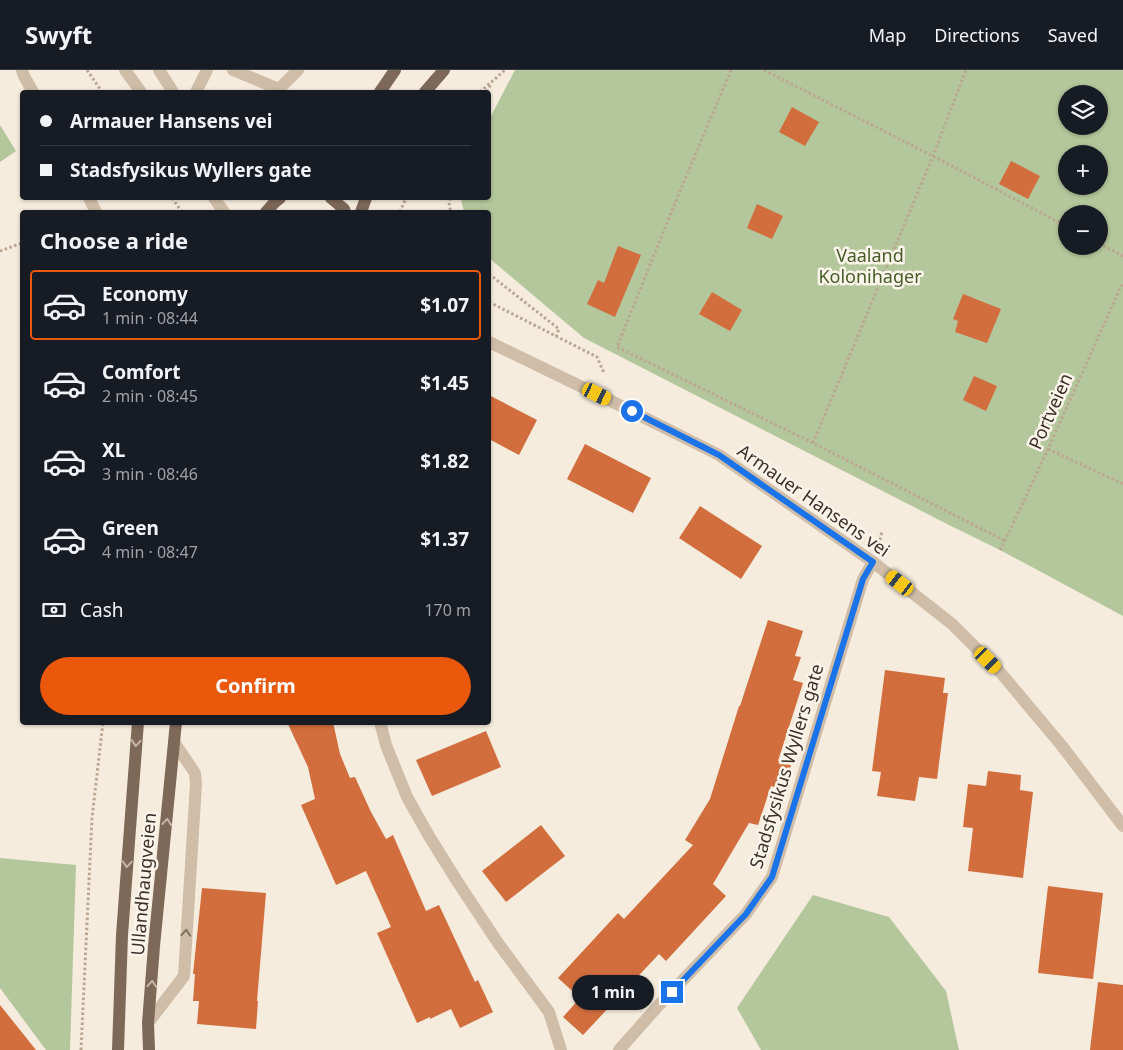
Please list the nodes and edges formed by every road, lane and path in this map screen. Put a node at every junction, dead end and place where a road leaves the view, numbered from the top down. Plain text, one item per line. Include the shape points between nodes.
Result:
1 (22, 70) edge
2 (87, 70) edge
3 (125, 70) edge
4 (159, 70) edge
5 (207, 70) edge
6 (233, 70) edge
7 (298, 70) edge
8 (395, 70) edge
9 (444, 70) edge
10 (504, 70) edge
11 (731, 70) edge
12 (764, 70) edge
13 (966, 70) edge
14 (492, 81) junction
15 (32, 90) edge
16 (101, 90) edge
17 (140, 90) edge
18 (172, 90) edge
19 (197, 90) edge
20 (381, 90) edge
21 (428, 90) edge
22 (482, 90) edge
23 (488, 90) edge
24 (933, 156) junction
25 (277, 200) edge
26 (333, 200) edge
27 (268, 210) edge
28 (344, 210) edge
29 (1058, 222) edge
30 (20, 244) edge
31 (1108, 248) edge
32 (0, 251) edge
33 (1123, 256) edge
34 (491, 276) edge
35 (1123, 282) edge
36 (491, 303) edge
37 (556, 336) junction
38 (491, 343) edge
39 (598, 356) dead end
40 (813, 443) junction
41 (1048, 449) junction
42 (1123, 484) edge
43 (1005, 541) junction
44 (1000, 550) dead end
45 (873, 562) junction
46 (103, 725) edge
47 (138, 725) edge
48 (176, 725) edge
49 (381, 725) edge
50 (174, 742) junction
51 (1123, 826) edge
52 (148, 1023) junction
53 (81, 1050) edge
54 (118, 1050) edge
55 (149, 1050) edge
56 (561, 1050) edge
57 (619, 1050) edge

1 - 15 street
2 - 16 path
3 - 17 street
4 - 18 street
5 - 19 street
6 - 7 street via 279,89
8 - 20 main road
9 - 21 main road
10 - 14 path
11 - 40 path via 617,347
12 - 24 path
13 - 24 path
14 - 22 path
14 - 23 path
24 - 29 path
24 - 40 path
25 - 27 main road
26 - 28 main road
30 - 32 path
31 - 33 path
34 - 37 path via 559,329
35 - 41 path, Portveien
36 - 37 path
37 - 39 path
38 - 45 street, Armauer Hansens vei via 719,455
40 - 43 path
41 - 42 path
41 - 43 path, Portveien
43 - 44 path, Portveien
45 - 51 street, Armauer Hansens vei via 952,624 1000,672
45 - 57 street, Stadsfysikus Wyllers gate via 863,579 772,877 746,914
46 - 53 path via 92,818
47 -> 54 main road, Ullandhaugveien via 122,935
48 - 50 main road, Ullandhaugveien
49 - 56 street via 407,797 457,881 548,1012
52 -> 50 main road, Ullandhaugveien
52 -> 50 street via 184,976 196,784 195,773
52 - 55 main road, Ullandhaugveien

